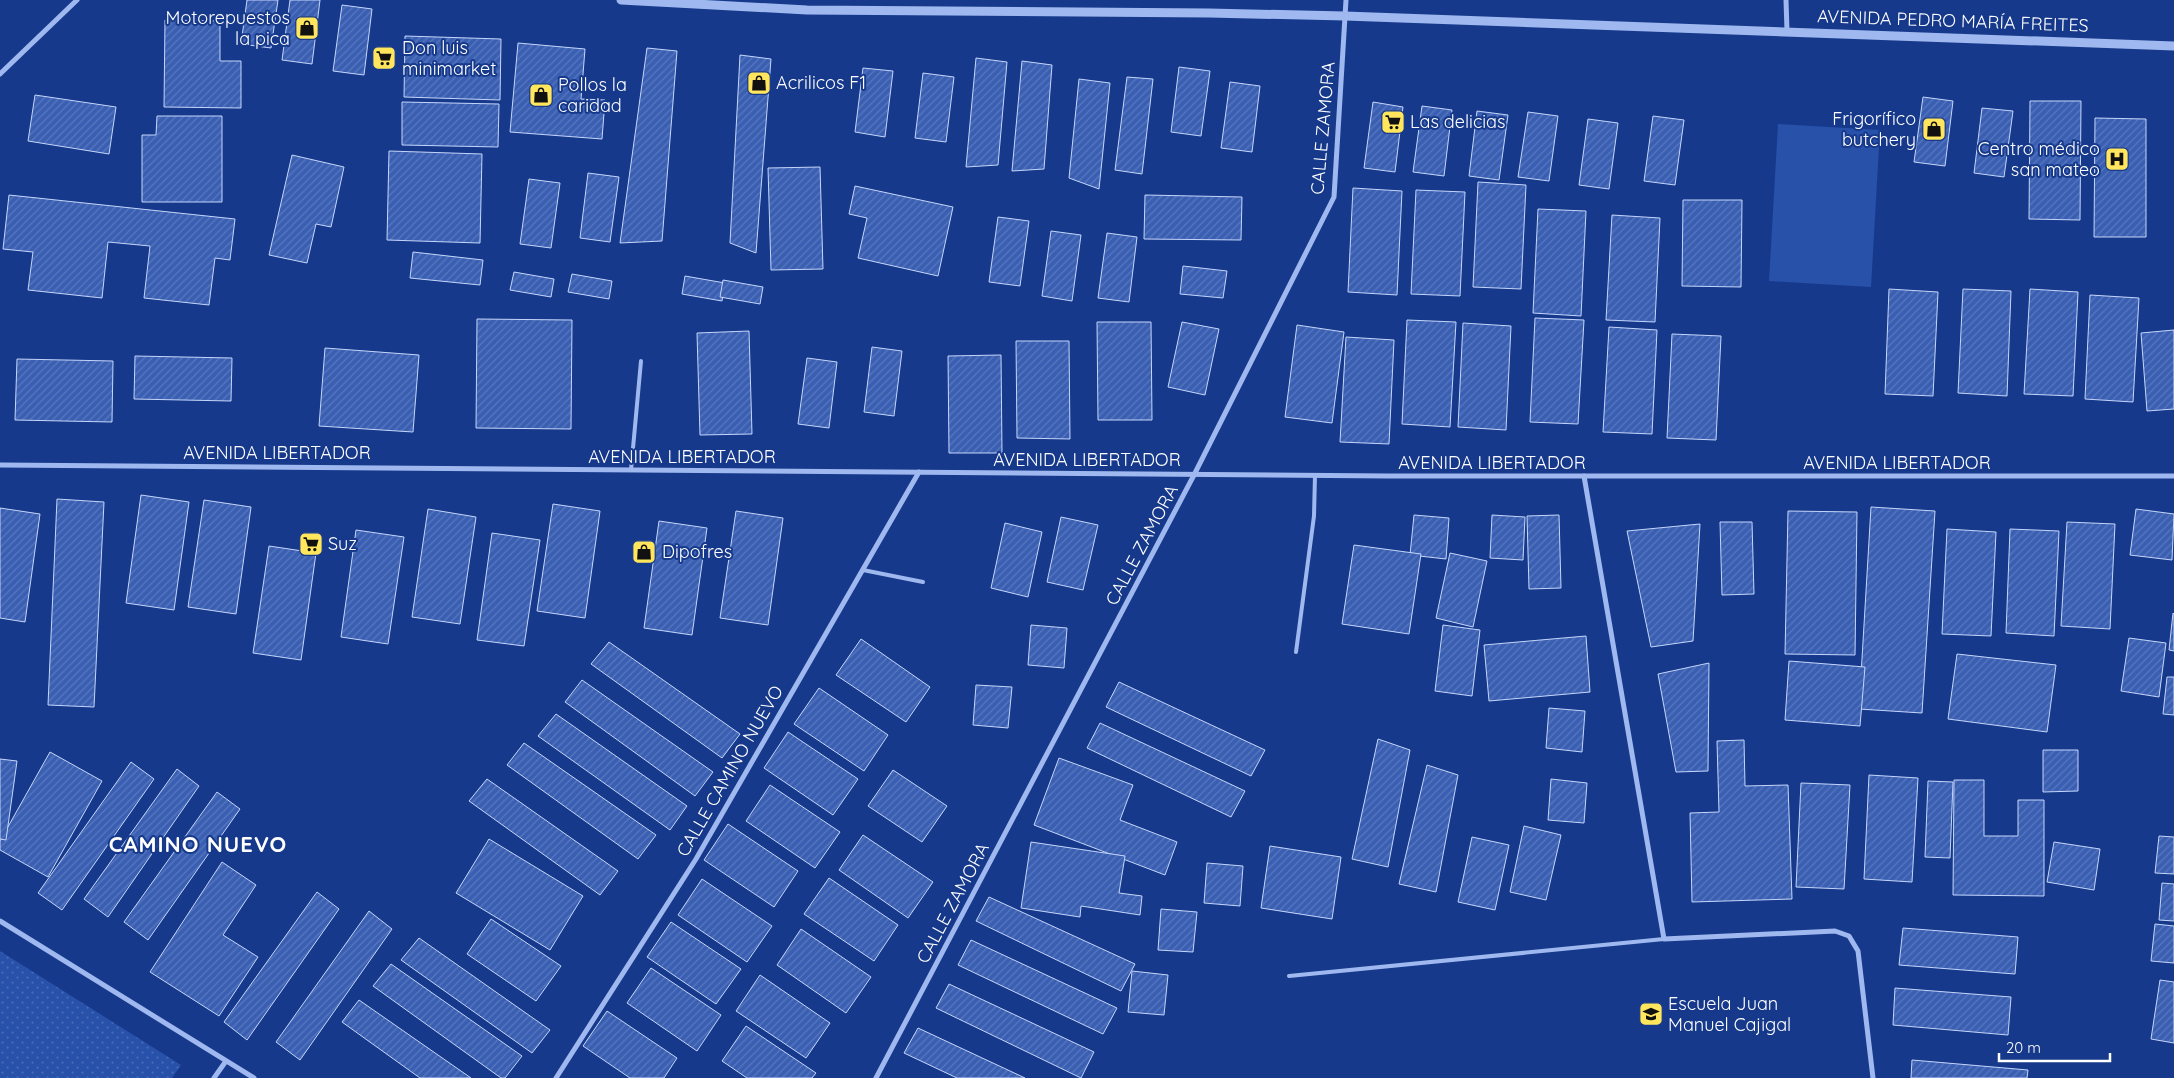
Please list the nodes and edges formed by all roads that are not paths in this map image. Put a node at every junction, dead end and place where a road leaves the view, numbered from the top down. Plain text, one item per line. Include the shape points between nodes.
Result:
1 (77, 0) edge
2 (621, 0) edge
3 (1346, 0) edge
4 (1786, 0) edge
5 (1345, 16) junction
6 (1787, 31) junction
7 (2174, 46) edge
8 (0, 74) edge
9 (641, 361) dead end
10 (0, 464) edge
11 (631, 470) junction
12 (919, 472) junction
13 (1194, 475) junction
14 (1315, 475) junction
15 (1584, 476) junction
16 (2174, 476) edge
17 (863, 570) junction
18 (923, 582) dead end
19 (1296, 652) dead end
20 (0, 921) edge
21 (1664, 939) junction
22 (1289, 976) dead end
23 (226, 1061) junction
24 (214, 1078) edge
25 (254, 1078) edge
26 (556, 1078) edge
27 (876, 1078) edge
28 (1873, 1078) edge

1 - 8 street
2 - 5 street, AVENIDA PEDRO MARÍA FREITES via 807,10
3 - 5 street, CALLE ZAMORA
4 - 6 street
5 - 6 street, AVENIDA PEDRO MARÍA FREITES
5 - 13 street, CALLE ZAMORA via 1334,197
6 - 7 street, AVENIDA PEDRO MARÍA FREITES
9 - 11 lane
10 - 11 street, AVENIDA LIBERTADOR
11 - 12 street, AVENIDA LIBERTADOR
12 - 13 street, AVENIDA LIBERTADOR
12 - 17 street, CALLE CAMINO NUEVO
13 - 14 street, AVENIDA LIBERTADOR
13 - 27 street, CALLE ZAMORA
14 - 15 street, AVENIDA LIBERTADOR
14 - 19 lane via 1314,516
15 - 16 street, AVENIDA LIBERTADOR
15 - 21 street
17 - 18 lane
17 - 26 street, CALLE CAMINO NUEVO via 696,859
20 - 23 street
21 - 22 lane
21 - 28 street via 1835,931 1849,936 1858,951
23 - 24 street
23 - 25 street

